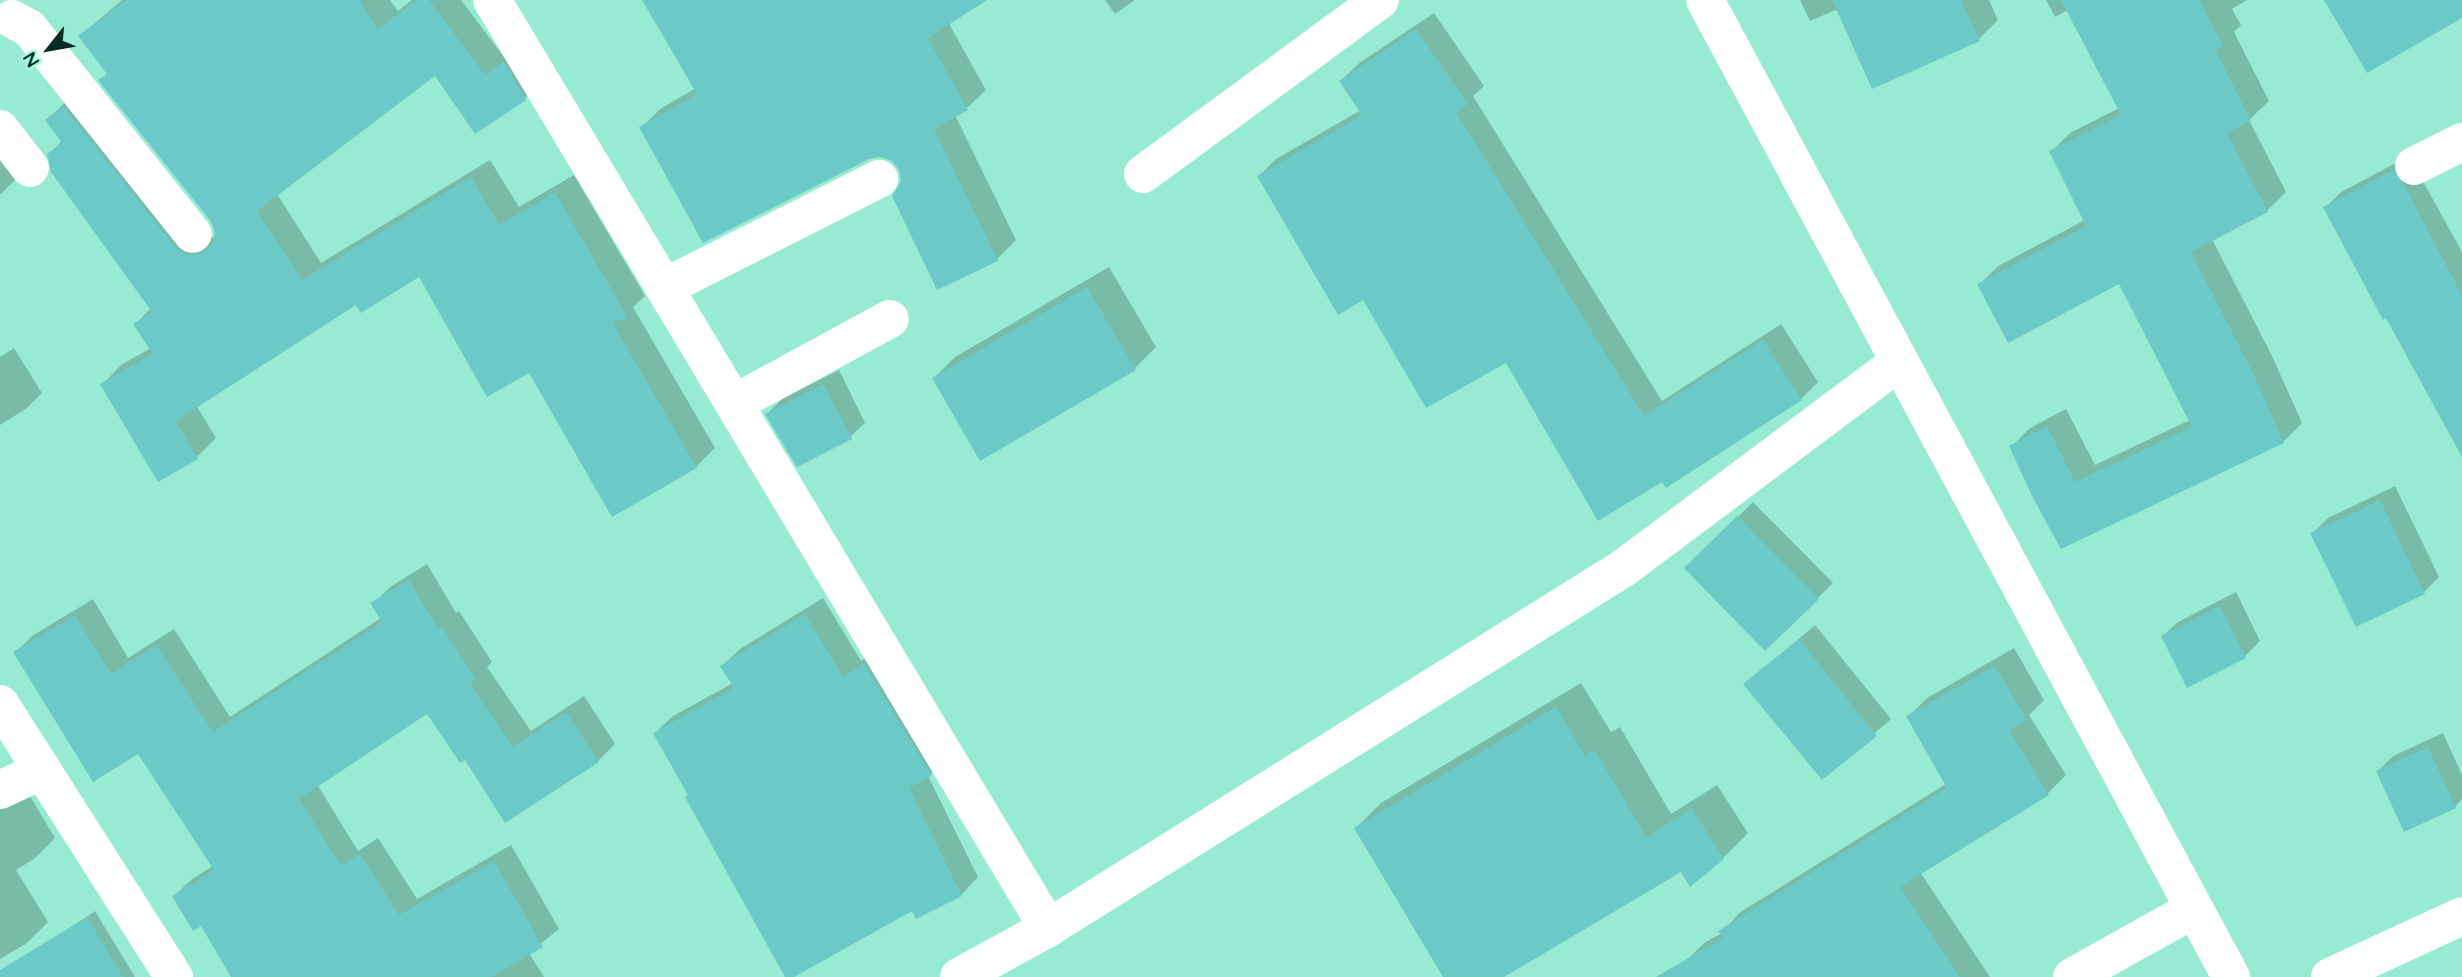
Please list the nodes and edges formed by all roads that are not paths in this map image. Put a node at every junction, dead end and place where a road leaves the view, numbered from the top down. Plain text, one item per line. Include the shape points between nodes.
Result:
1 (492, 0) edge
2 (1380, 0) edge
3 (1705, 0) edge
4 (16, 16) edge
5 (0, 129) edge
6 (2462, 142) edge
7 (2414, 166) dead end
8 (30, 168) dead end
9 (1143, 174) dead end
10 (878, 179) dead end
11 (193, 234) dead end
12 (665, 288) junction
13 (890, 319) dead end
14 (1899, 362) junction
15 (735, 403) junction
16 (0, 704) edge
17 (42, 770) junction
18 (0, 790) edge
19 (2194, 909) junction
20 (2462, 916) edge
21 (1048, 928) junction
22 (174, 977) edge
23 (959, 977) edge
24 (2072, 977) edge
25 (2231, 977) edge
26 (2330, 977) edge

1 - 12 street
2 - 9 street
3 - 14 street
4 - 11 street
5 - 8 street
6 - 7 street
10 - 12 street
12 - 15 street
13 - 15 street
14 - 19 street
14 - 21 street via 1625,567
15 - 21 street
16 - 17 street
17 - 18 street
17 - 22 street
19 - 24 street
19 - 25 street
20 - 26 street
21 - 23 street

